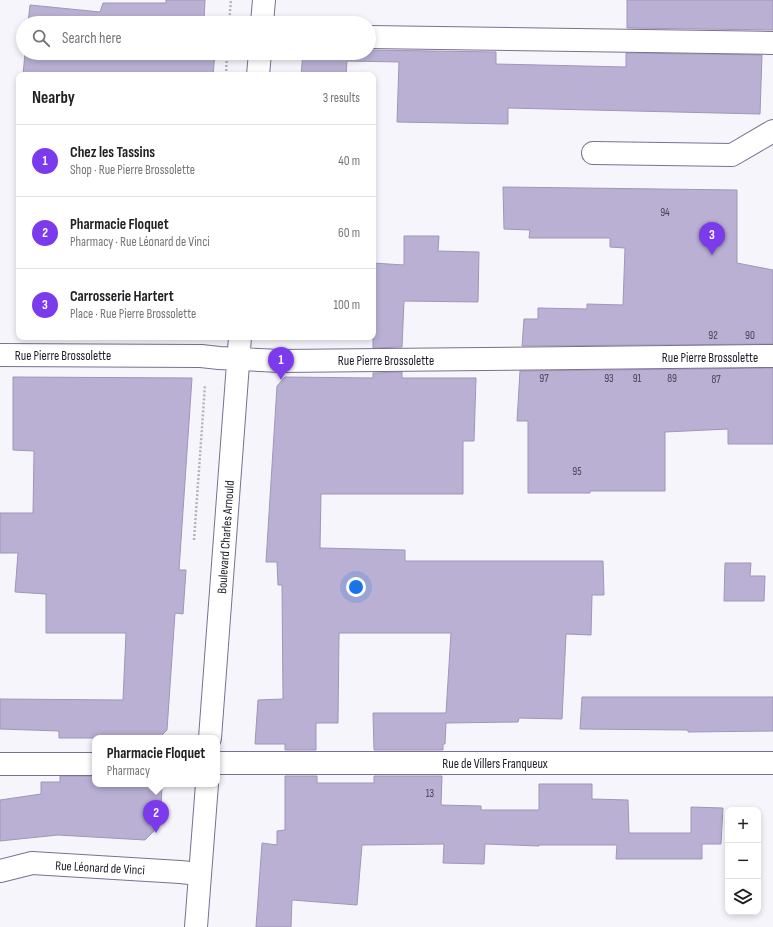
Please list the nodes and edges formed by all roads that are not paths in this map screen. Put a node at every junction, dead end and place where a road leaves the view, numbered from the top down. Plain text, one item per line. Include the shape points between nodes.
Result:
1 (264, 0) edge
2 (263, 16) edge
3 (376, 37) edge
4 (773, 43) edge
5 (259, 60) edge
6 (258, 72) edge
7 (773, 131) edge
8 (593, 153) dead end
9 (240, 340) edge
10 (0, 355) edge
11 (773, 356) edge
12 (239, 359) junction
13 (210, 735) edge
14 (220, 763) edge
15 (773, 763) edge
16 (0, 764) edge
17 (92, 764) edge
18 (207, 787) edge
19 (0, 871) edge
20 (200, 874) junction
21 (196, 927) edge

1 - 2 street
3 - 4 street
5 - 6 street
7 - 8 street via 732,155
9 - 12 street, Boulevard Charles Arnould
10 - 12 street, Rue Pierre Brossolette
11 - 12 street, Rue Pierre Brossolette via 280,361
12 - 13 street, Boulevard Charles Arnould
14 - 15 street, Rue de Villers Franqueux
16 - 17 street
18 - 20 street
19 - 20 street, Rue Léonard de Vinci via 32,864
20 - 21 street

